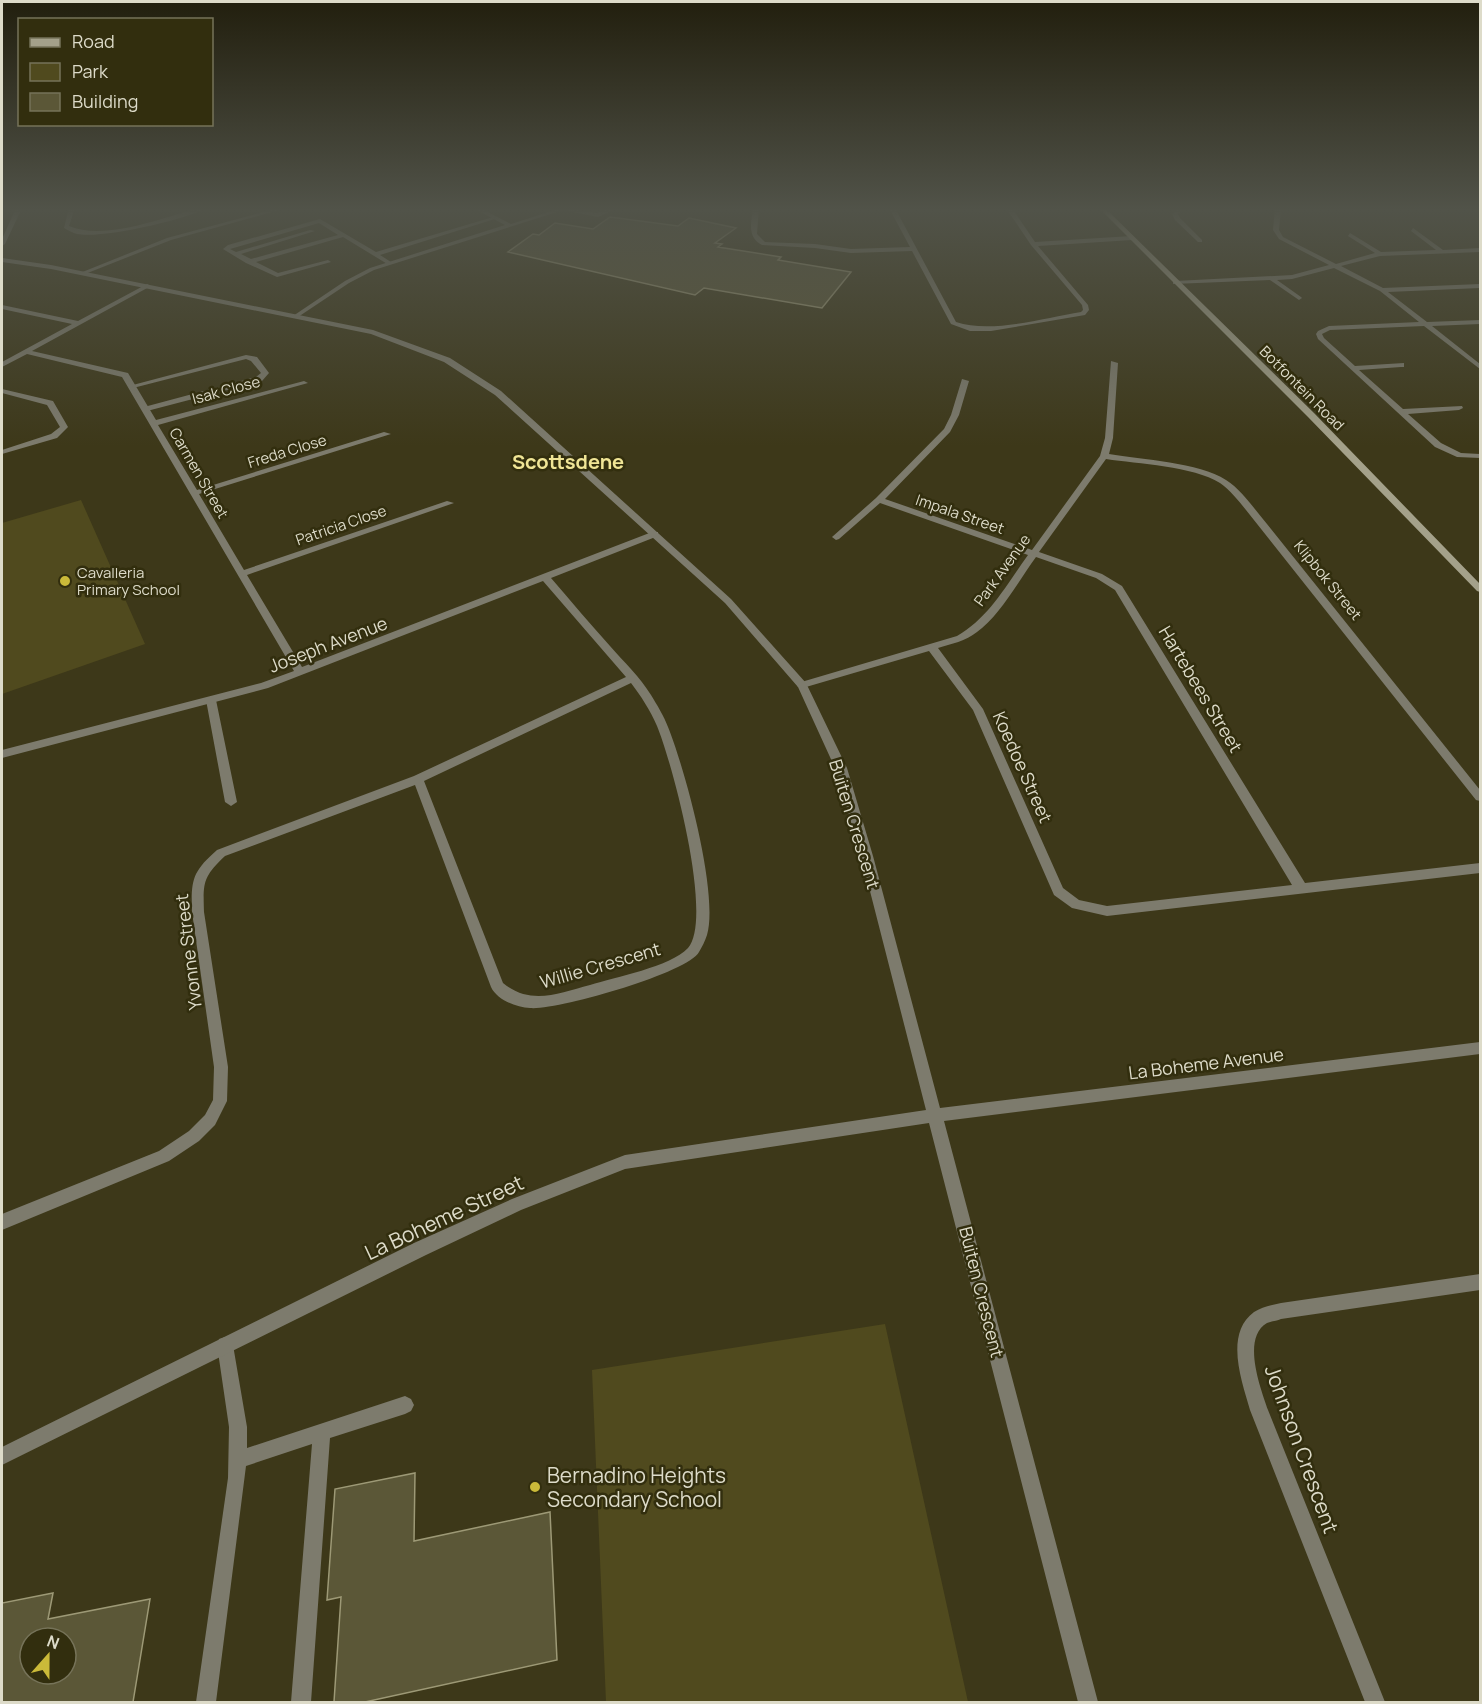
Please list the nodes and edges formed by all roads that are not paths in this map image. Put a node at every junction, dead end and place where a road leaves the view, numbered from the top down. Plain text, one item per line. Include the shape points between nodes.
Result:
1 (144, 288) edge
2 (155, 288) edge
3 (340, 288) edge
4 (933, 288) edge
5 (1069, 288) edge
6 (1180, 288) edge
7 (1284, 288) edge
8 (1377, 288) edge
9 (1443, 288) edge
10 (1382, 290) junction
11 (1299, 298) dead end
12 (2, 307) edge
13 (296, 316) junction
14 (1480, 322) edge
15 (78, 323) junction
16 (1423, 323) junction
17 (26, 352) junction
18 (1114, 363) dead end
19 (1478, 364) edge
20 (2, 365) edge
21 (1401, 365) dead end
22 (1352, 368) junction
23 (965, 381) dead end
24 (304, 383) dead end
25 (133, 386) junction
26 (2, 391) edge
27 (1459, 408) dead end
28 (147, 409) junction
29 (1400, 412) junction
30 (155, 423) junction
31 (387, 434) dead end
32 (2, 452) edge
33 (1104, 456) junction
34 (1480, 456) edge
35 (195, 493) junction
36 (879, 500) junction
37 (450, 503) dead end
38 (655, 534) junction
39 (836, 537) dead end
40 (1033, 553) junction
41 (242, 573) junction
42 (546, 578) junction
43 (1480, 589) edge
44 (931, 646) junction
45 (300, 673) junction
46 (632, 678) junction
47 (802, 685) junction
48 (211, 700) junction
49 (2, 754) edge
50 (418, 779) junction
51 (1480, 798) edge
52 (231, 802) dead end
53 (1480, 868) edge
54 (1301, 888) junction
55 (1480, 1048) edge
56 (936, 1115) junction
57 (2, 1222) edge
58 (1480, 1282) edge
59 (225, 1345) junction
60 (405, 1405) dead end
61 (322, 1432) junction
62 (2, 1456) edge
63 (236, 1460) junction
64 (206, 1702) edge
65 (301, 1702) edge
66 (1088, 1702) edge
67 (1375, 1702) edge

1 - 15 street
2 - 13 street, Buiten Crescent
3 - 13 street
4 - 5 street via 950,319 960,327 978,330 1083,314 1084,305
6 - 43 main road, Botfontein Road via 1311,415
7 - 11 street
8 - 10 street
9 - 10 street
10 - 16 street
12 - 15 street
13 - 38 street, Buiten Crescent via 397,340 447,360 474,376
14 - 16 street
15 - 17 street
16 - 19 street
16 - 22 street via 1329,328 1320,332 1321,339
17 - 20 street
17 - 25 street, Carmen Street via 121,373
18 - 33 street, Park Avenue
21 - 22 street
22 - 29 street
23 - 36 street, Impala Street via 947,430
24 - 30 street, Isak Close
25 - 28 street, Carmen Street
25 - 28 street via 246,357 254,359 266,373 259,379
26 - 32 street via 50,403 64,427 54,436
27 - 29 street
28 - 30 street, Carmen Street
29 - 34 street via 1438,445 1460,455
30 - 35 street, Carmen Street
31 - 35 street, Freda Close
33 - 40 street, Park Avenue
33 - 51 street, Klipbok Street via 1199,472 1229,486
35 - 41 street, Carmen Street
36 - 39 street, Impala Street
36 - 40 street, Impala Street
37 - 41 street, Patricia Close
38 - 42 street, Joseph Avenue
38 - 47 street, Buiten Crescent via 728,601
40 - 44 street, Park Avenue via 987,618 974,630
40 - 54 street, Hartebees Street via 1099,576 1119,588
41 - 45 street, Carmen Street
42 - 45 street, Joseph Avenue
42 - 46 street, Willie Crescent
44 - 47 street, Park Avenue
44 - 54 street, Koedoe Street via 978,710 1058,891 1076,904 1107,911
45 - 48 street, Joseph Avenue
46 - 50 street, Yvonne Street
46 - 50 street, Willie Crescent via 662,725 690,819 700,883 702,933 694,950 683,959 560,998 522,1002 508,997 498,987
47 - 56 street, Buiten Crescent via 841,768
48 - 49 street, Joseph Avenue
48 - 52 street
50 - 57 street, Yvonne Street via 244,842 221,853 206,867 196,886 221,1067 220,1101 210,1120 164,1156
53 - 54 street
55 - 56 street, La Boheme Avenue
56 - 59 street, La Boheme Street via 625,1162 517,1204
56 - 66 street, Buiten Crescent
58 - 67 street, Johnson Crescent via 1281,1311 1260,1318 1250,1331 1245,1348 1260,1410
59 - 62 street, La Boheme Street
59 - 63 street via 238,1427
60 - 61 street
61 - 63 street
61 - 65 street
63 - 64 street via 237,1478

